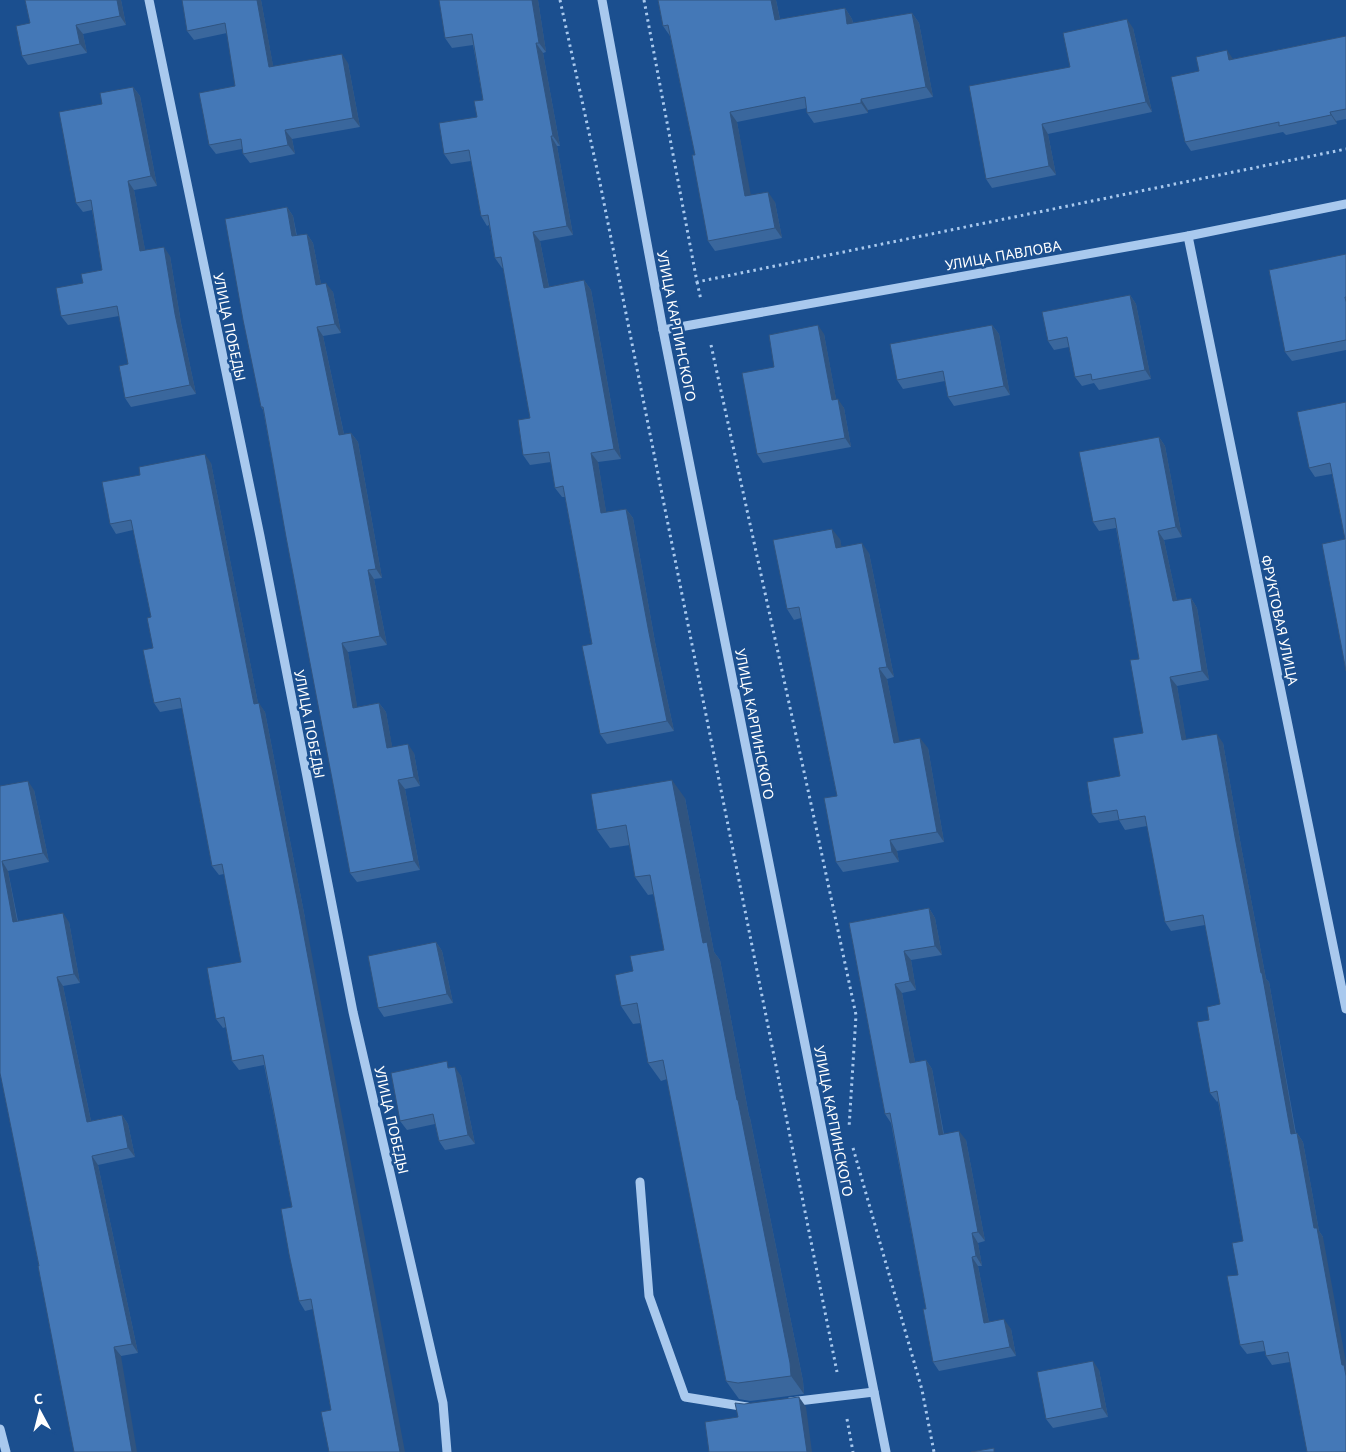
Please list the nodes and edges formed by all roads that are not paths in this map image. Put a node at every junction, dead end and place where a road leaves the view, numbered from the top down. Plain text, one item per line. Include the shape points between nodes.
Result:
1 (149, 0) edge
2 (602, 0) edge
3 (1346, 204) edge
4 (1188, 236) junction
5 (663, 330) junction
6 (1346, 1009) edge
7 (640, 1182) dead end
8 (874, 1392) junction
9 (778, 1404) edge
10 (760, 1406) edge
11 (0, 1429) edge
12 (6, 1452) edge
13 (447, 1452) edge
14 (886, 1452) edge

1 - 13 street, УЛИЦА ПОБЕДЫ via 260,536 353,1012 443,1403
2 - 5 street, УЛИЦА КАРПИНСКОГО
3 - 4 street, УЛИЦА ПАВЛОВА
4 - 5 street, УЛИЦА ПАВЛОВА
4 - 6 street, ФРУКТОВАЯ УЛИЦА
5 - 8 street, УЛИЦА КАРПИНСКОГО
7 - 10 street via 649,1296 685,1396 750,1408
8 - 9 street
8 - 14 street, УЛИЦА КАРПИНСКОГО
11 - 12 street

